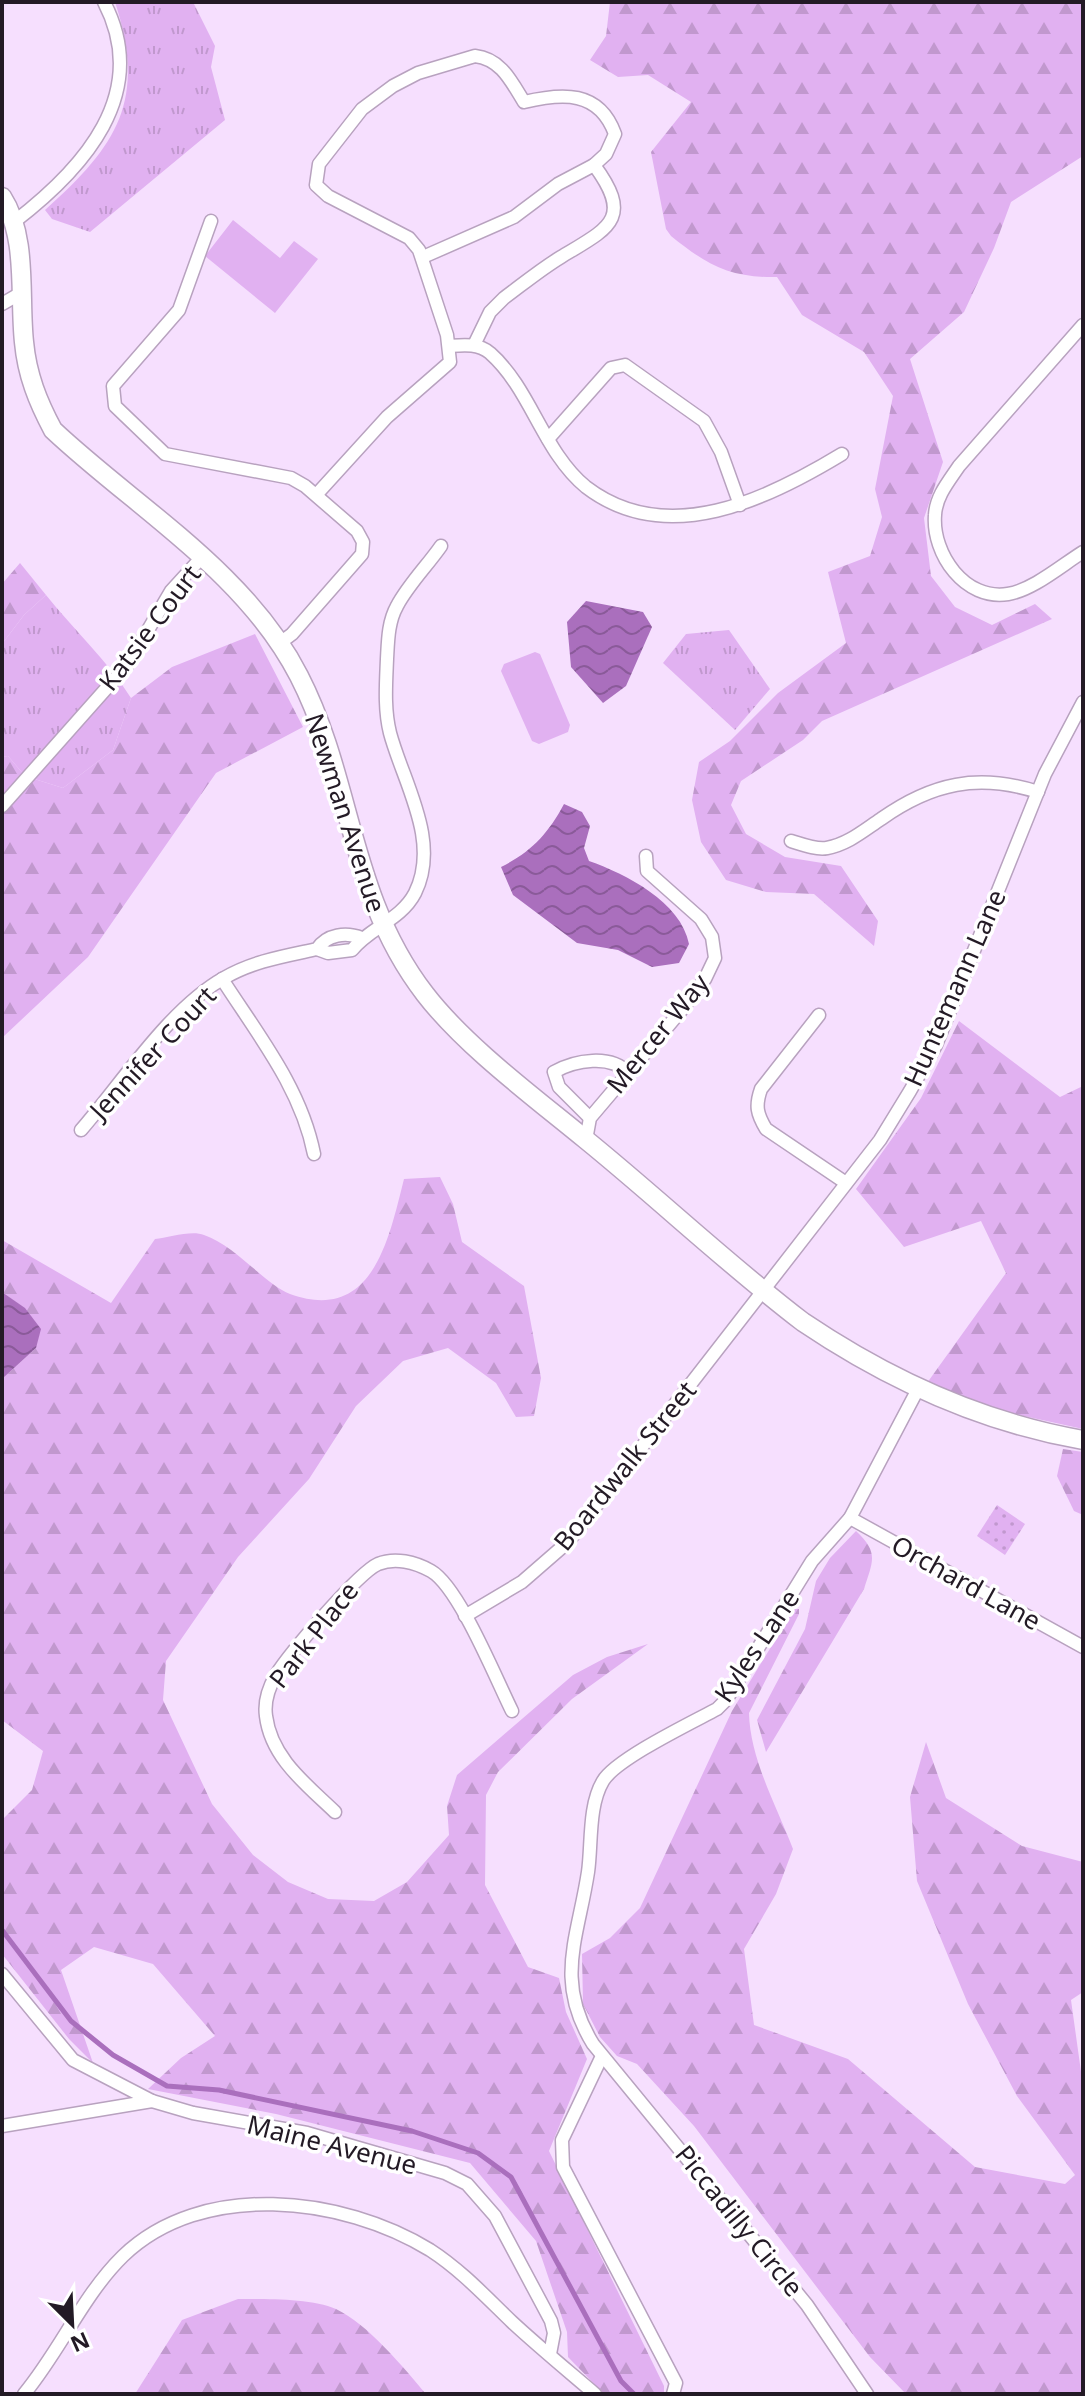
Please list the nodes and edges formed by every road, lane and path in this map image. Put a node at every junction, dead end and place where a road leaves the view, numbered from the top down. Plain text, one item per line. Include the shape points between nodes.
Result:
1 (104, 2) edge
2 (594, 165) junction
3 (2, 197) edge
4 (211, 221) dead end
5 (14, 222) junction
6 (423, 257) junction
7 (21, 293) junction
8 (2, 304) edge
9 (1083, 325) edge
10 (474, 345) junction
11 (449, 346) junction
12 (548, 439) junction
13 (842, 454) dead end
14 (317, 494) junction
15 (740, 505) junction
16 (441, 546) dead end
17 (1083, 552) edge
18 (202, 557) junction
19 (280, 643) junction
20 (1083, 702) edge
21 (1038, 792) junction
22 (2, 806) edge
23 (791, 841) dead end
24 (646, 856) dead end
25 (382, 927) junction
26 (222, 979) junction
27 (819, 1015) dead end
28 (628, 1073) junction
29 (590, 1118) junction
30 (81, 1130) dead end
31 (586, 1140) junction
32 (314, 1154) dead end
33 (846, 1183) junction
34 (761, 1290) junction
35 (918, 1389) junction
36 (1083, 1440) edge
37 (850, 1518) junction
38 (465, 1616) junction
39 (1083, 1647) edge
40 (512, 1711) dead end
41 (335, 1812) dead end
42 (2, 1974) edge
43 (602, 2056) junction
44 (152, 2101) junction
45 (2, 2126) edge
46 (550, 2354) junction
47 (24, 2394) edge
48 (595, 2394) edge
49 (673, 2394) edge
50 (867, 2394) edge

1 - 5 street via 119,49 118,85 102,134 48,196
2 - 6 street via 514,217
2 - 6 street via 615,134 598,108 565,94 524,102 496,62 484,57 418,73 393,86 351,121 314,178 320,191 409,238
2 - 10 street via 615,197 612,222 504,298 490,312
3 - 5 street, Newman Avenue
4 - 14 street via 179,310 111,392 115,406 165,454 291,478
5 - 7 street, Newman Avenue
6 - 11 street
7 - 8 street
7 - 18 street, Newman Avenue via 30,379 53,430
9 - 17 street via 959,466 935,512 940,549 966,584 980,592 1009,594
10 - 11 street
10 - 12 street via 489,352
11 - 14 street via 445,369 396,408
12 - 15 street via 587,487 630,509 690,516
12 - 15 street via 611,368 625,365 704,421
13 - 15 street via 790,486
14 - 19 street via 357,531 362,554
16 - 25 street, Jennifer Court via 396,607 388,631 390,733 418,814 422,847 415,892
18 - 19 street, Newman Avenue
18 - 22 street, Katsie Court via 171,591 128,664
19 - 25 street, Newman Avenue via 317,721
20 - 21 street, Huntemann Lane
21 - 23 street via 989,781 946,785 913,798 844,843 823,849
21 - 33 street, Huntemann Lane via 936,1045 880,1140
24 - 28 street, Mercer Way via 647,871 709,929 715,958 705,979
25 - 26 street, Jennifer Court via 362,938 344,933 317,949 263,961
25 - 31 street, Newman Avenue via 449,1021
26 - 30 street, Jennifer Court via 163,1033
26 - 32 street via 295,1095
27 - 33 street via 761,1089 758,1117 766,1129
28 - 29 street, Mercer Way
28 - 29 street via 606,1060 554,1072 559,1087
29 - 31 street, Mercer Way
31 - 34 street, Newman Avenue
33 - 34 street, Huntemann Lane
34 - 35 street, Newman Avenue via 849,1353
34 - 38 street, Boardwalk Street via 568,1542 522,1582
35 - 36 street, Newman Avenue via 988,1417
35 - 37 street, Kyles Lane
37 - 39 street, Orchard Lane
37 - 43 street, Kyles Lane via 812,1561 717,1709 618,1765 603,1781 569,1962 575,2007
38 - 40 street, Park Place
38 - 41 street, Park Place via 436,1574 409,1563 385,1562 358,1579 276,1675 265,1704 269,1732 288,1767
42 - 44 street, Maine Avenue via 73,2060
43 - 49 street via 560,2154 676,2383
43 - 50 street, Piccadilly Circle via 807,2305
44 - 45 street
44 - 46 street, Maine Avenue via 307,2133 467,2184 495,2216 551,2321
46 - 47 street via 458,2271 405,2236 368,2221 288,2206 236,2205 170,2222 121,2258
46 - 48 street

